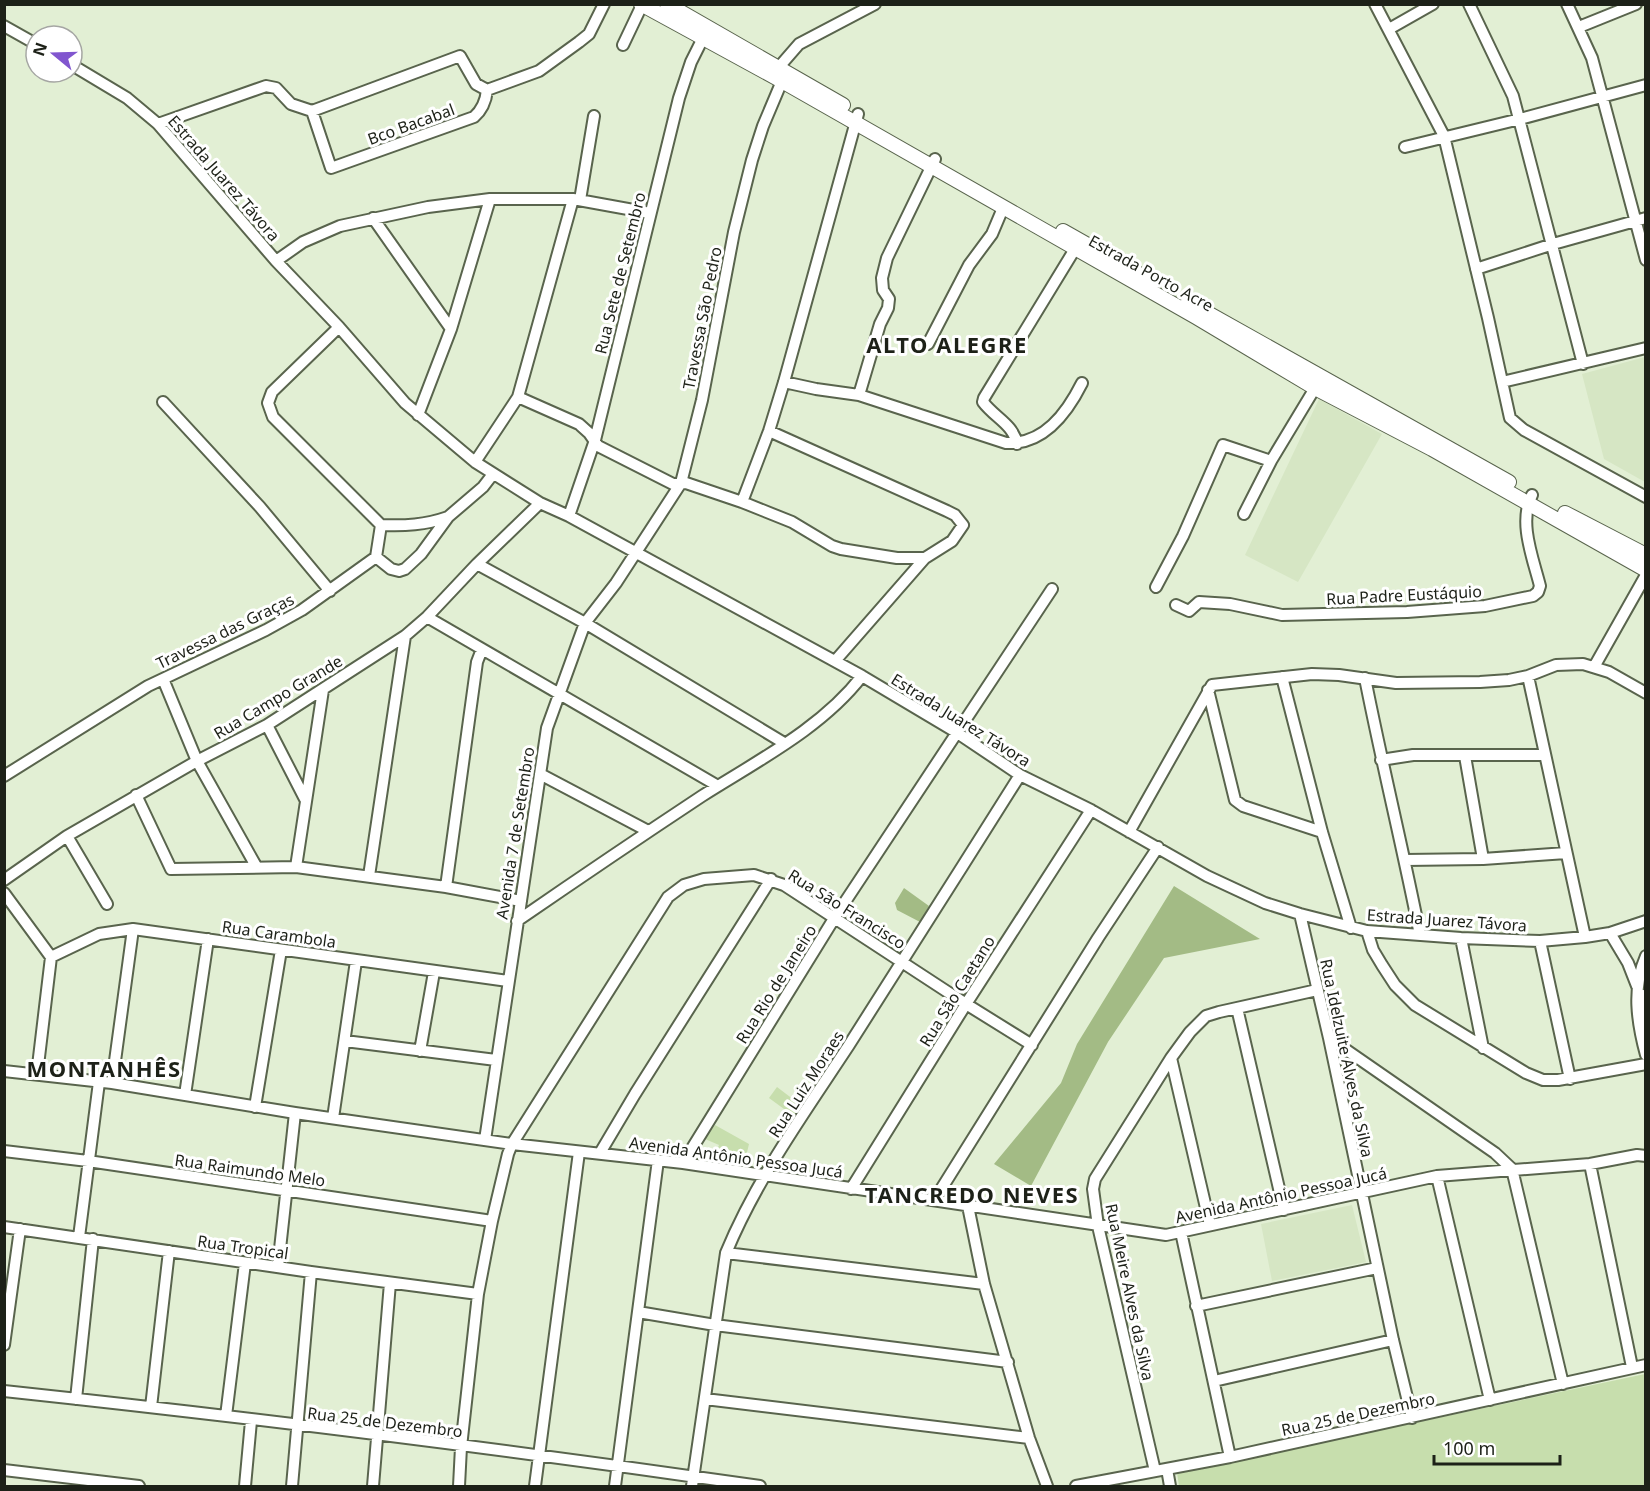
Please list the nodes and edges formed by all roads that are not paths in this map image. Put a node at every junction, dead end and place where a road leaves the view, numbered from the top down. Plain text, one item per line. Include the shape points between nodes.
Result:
1 (604, 4) edge
2 (667, 4) edge
3 (875, 4) edge
4 (1375, 4) edge
5 (1433, 4) edge
6 (1469, 4) edge
7 (1567, 4) edge
8 (1636, 4) edge
9 (641, 5) edge
10 (4, 26) edge
11 (1579, 27) junction
12 (1389, 29) junction
13 (705, 33) junction
14 (24, 37) edge
15 (623, 45) dead end
16 (84, 72) edge
17 (780, 74) junction
18 (1646, 85) edge
19 (487, 90) junction
20 (1603, 97) junction
21 (312, 111) junction
22 (594, 116) dead end
23 (856, 118) junction
24 (1520, 119) junction
25 (159, 124) junction
26 (1444, 136) junction
27 (1405, 147) dead end
28 (933, 163) junction
29 (490, 199) junction
30 (577, 200) junction
31 (1003, 208) junction
32 (650, 213) junction
33 (373, 218) junction
34 (1641, 219) edge
35 (1553, 244) junction
36 (1077, 245) junction
37 (1646, 260) edge
38 (276, 261) junction
39 (1476, 269) junction
40 (339, 327) junction
41 (451, 329) junction
42 (928, 344) dead end
43 (1646, 348) edge
44 (1583, 364) junction
45 (784, 382) junction
46 (1502, 382) junction
47 (1082, 383) dead end
48 (1314, 388) junction
49 (859, 395) junction
50 (518, 397) junction
51 (163, 402) dead end
52 (418, 415) junction
53 (769, 431) junction
54 (595, 440) junction
55 (1017, 444) junction
56 (1271, 461) junction
57 (475, 462) junction
58 (493, 474) junction
59 (681, 483) junction
60 (1646, 497) edge
61 (1530, 499) junction
62 (741, 502) junction
63 (540, 503) junction
64 (1244, 514) dead end
65 (569, 516) junction
66 (448, 517) junction
67 (381, 525) junction
68 (635, 552) junction
69 (1646, 555) edge
70 (376, 557) junction
71 (925, 558) junction
72 (477, 564) junction
73 (1646, 570) edge
74 (1646, 575) edge
75 (1156, 587) dead end
76 (1052, 589) dead end
77 (330, 591) junction
78 (1176, 605) dead end
79 (427, 616) junction
80 (585, 623) junction
81 (405, 636) junction
82 (482, 649) junction
83 (835, 661) junction
84 (1594, 667) junction
85 (862, 676) junction
86 (1282, 676) junction
87 (1528, 676) junction
88 (1365, 678) junction
89 (163, 679) junction
90 (1210, 688) junction
91 (323, 690) junction
92 (1646, 693) edge
93 (560, 695) junction
94 (267, 725) junction
95 (956, 732) junction
96 (784, 743) junction
97 (1545, 755) junction
98 (1465, 756) junction
99 (1381, 760) junction
100 (197, 761) junction
101 (540, 774) junction
102 (1020, 775) junction
103 (4, 776) edge
104 (718, 786) junction
105 (136, 795) junction
106 (305, 800) junction
107 (1091, 810) junction
108 (648, 831) junction
109 (1129, 832) junction
110 (1322, 832) junction
111 (67, 836) junction
112 (1158, 847) junction
113 (1566, 853) junction
114 (1483, 859) junction
115 (1405, 860) junction
116 (256, 866) junction
117 (296, 867) junction
118 (369, 876) junction
119 (771, 879) junction
120 (4, 880) edge
121 (446, 887) junction
122 (4, 893) edge
123 (521, 901) junction
124 (107, 904) dead end
125 (1300, 914) junction
126 (835, 917) junction
127 (516, 921) junction
128 (1646, 921) edge
129 (1351, 928) junction
130 (133, 929) junction
131 (1367, 931) junction
132 (1610, 933) junction
133 (1420, 935) junction
134 (1585, 937) junction
135 (1461, 938) junction
136 (208, 939) junction
137 (1540, 941) junction
138 (281, 950) junction
139 (1646, 956) edge
140 (51, 957) junction
141 (356, 961) junction
142 (903, 962) junction
143 (434, 972) junction
144 (508, 981) junction
145 (1641, 984) edge
146 (1317, 990) junction
147 (966, 1004) junction
148 (1237, 1008) junction
149 (1646, 1017) edge
150 (1329, 1038) junction
151 (345, 1041) junction
152 (1032, 1045) junction
153 (1483, 1048) junction
154 (420, 1051) junction
155 (1646, 1055) edge
156 (1171, 1058) junction
157 (496, 1060) junction
158 (1646, 1064) edge
159 (4, 1071) edge
160 (37, 1074) junction
161 (1570, 1079) junction
162 (99, 1082) junction
163 (112, 1083) junction
164 (185, 1095) junction
165 (255, 1107) junction
166 (295, 1113) junction
167 (333, 1118) junction
168 (485, 1140) junction
169 (512, 1144) junction
170 (4, 1151) edge
171 (579, 1152) junction
172 (600, 1153) junction
173 (1643, 1154) edge
174 (658, 1160) junction
175 (88, 1161) junction
176 (683, 1163) junction
177 (1590, 1164) junction
178 (1512, 1169) junction
179 (764, 1176) junction
180 (1437, 1176) junction
181 (851, 1189) junction
182 (285, 1191) junction
183 (1360, 1192) junction
184 (934, 1199) junction
185 (968, 1206) junction
186 (1284, 1210) junction
187 (492, 1221) junction
188 (1098, 1226) junction
189 (1210, 1226) junction
190 (4, 1227) edge
191 (20, 1229) junction
192 (1181, 1232) junction
193 (79, 1237) junction
194 (93, 1239) junction
195 (169, 1251) junction
196 (726, 1253) junction
197 (245, 1263) junction
198 (278, 1267) junction
199 (1377, 1268) junction
200 (311, 1272) junction
201 (390, 1282) junction
202 (984, 1284) junction
203 (478, 1294) junction
204 (1197, 1306) junction
205 (7, 1307) edge
206 (638, 1312) junction
207 (715, 1325) junction
208 (1393, 1340) junction
209 (4, 1345) edge
210 (1008, 1362) junction
211 (1646, 1365) edge
212 (1632, 1367) junction
213 (1214, 1381) junction
214 (1563, 1384) junction
215 (4, 1391) edge
216 (76, 1399) junction
217 (705, 1399) junction
218 (1490, 1400) junction
219 (151, 1407) junction
220 (226, 1416) junction
221 (1412, 1418) junction
222 (251, 1421) junction
223 (296, 1426) junction
224 (376, 1435) junction
225 (1029, 1438) junction
226 (461, 1446) junction
227 (538, 1457) junction
228 (1230, 1457) junction
229 (618, 1465) junction
230 (1167, 1469) junction
231 (4, 1470) edge
232 (1155, 1471) junction
233 (31, 1474) junction
234 (692, 1482) edge
235 (1106, 1484) edge
236 (110, 1485) edge
237 (32, 1486) edge
238 (139, 1486) edge
239 (245, 1486) edge
240 (292, 1486) edge
241 (373, 1486) edge
242 (459, 1486) edge
243 (535, 1486) edge
244 (615, 1486) edge
245 (760, 1486) edge
246 (1047, 1486) edge
247 (1076, 1486) edge
248 (1170, 1486) edge

1 - 19 street via 589,33 579,42 539,71
2 - 13 main road, Estrada Porto Acre
3 - 17 street, Travessa São Pedro via 799,44
4 - 12 street
5 - 12 street
6 - 24 street
7 - 11 street
8 - 11 street
9 - 13 main road, Estrada Porto Acre
9 - 15 street
10 - 14 street
11 - 20 street
12 - 26 street
13 - 17 main road, Estrada Porto Acre
13 - 32 street, Rua Sete de Setembro via 679,98
16 - 25 street, Estrada Juarez Távora via 127,98
17 - 23 main road, Estrada Porto Acre
17 - 59 street, Travessa São Pedro via 734,232 702,400
18 - 20 street
19 - 21 street via 476,84 460,56
19 - 21 street, Bco Bacabal via 474,117 331,168
20 - 24 street
20 - 34 street
21 - 25 street via 291,104 279,90 266,86
22 - 30 street
23 - 28 main road, Estrada Porto Acre
23 - 45 street
24 - 26 street
24 - 35 street
25 - 38 street, Estrada Juarez Távora
26 - 27 street
26 - 39 street
28 - 31 main road, Estrada Porto Acre
28 - 36 main road, Estrada Porto Acre
28 - 49 street via 887,258 882,279 888,308
29 - 30 street
29 - 33 street
29 - 41 street
30 - 32 street
30 - 50 street
31 - 36 main road, Estrada Porto Acre
31 - 42 street
32 - 54 street, Rua Sete de Setembro
33 - 38 street via 322,232
33 - 41 street
34 - 35 street
34 - 37 street
35 - 39 street
35 - 44 street
36 - 48 main road, Estrada Porto Acre
36 - 55 street via 984,398 987,408 1012,430
36 - 61 main road, Estrada Porto Acre
38 - 40 street, Estrada Juarez Távora
39 - 46 street
40 - 52 street, Estrada Juarez Távora
40 - 67 street via 272,392 269,408 273,417
41 - 52 street
43 - 44 street
44 - 46 street
45 - 49 street
45 - 53 street
46 - 60 street via 1510,418 1524,430
47 - 55 street via 1063,416 1036,436
48 - 56 street
48 - 61 main road, Estrada Porto Acre
49 - 55 street
50 - 54 street via 579,424
50 - 57 street
51 - 77 street via 260,507
52 - 57 street, Estrada Juarez Távora
53 - 62 street
53 - 71 street via 955,515 963,525 952,541
54 - 59 street via 601,448 673,484
54 - 65 street, Rua Sete de Setembro
56 - 64 street
56 - 75 street via 1223,445
57 - 58 street, Estrada Juarez Távora
58 - 63 street, Estrada Juarez Távora
58 - 66 street via 483,488
59 - 62 street
59 - 68 street, Travessa São Pedro
61 - 69 main road, Estrada Porto Acre
61 - 73 main road, Estrada Porto Acre
61 - 78 street, Rua Padre Eustáquio via 1525,520 1540,586 1533,596 1485,606 1407,612 1282,615 1230,604 1199,602 1189,611
62 - 71 street via 792,522 832,546 897,558
63 - 65 street, Estrada Juarez Távora
63 - 72 street, Rua Campo Grande
65 - 68 street, Estrada Juarez Távora
66 - 67 street via 409,527
66 - 70 street via 405,569 391,569
67 - 70 street
68 - 80 street, Avenida 7 de Setembro
68 - 83 street, Estrada Juarez Távora
70 - 77 street, Travessa das Graças
71 - 83 street
72 - 79 street, Rua Campo Grande
72 - 80 street
74 - 84 street
76 - 95 street, Rua Rio de Janeiro
77 - 89 street, Travessa das Graças via 266,630
79 - 81 street, Rua Campo Grande
79 - 82 street
80 - 93 street, Avenida 7 de Setembro
80 - 96 street
81 - 91 street, Rua Campo Grande
81 - 118 street
82 - 93 street
82 - 121 street
83 - 85 street, Estrada Juarez Távora
84 - 87 street via 1556,665
84 - 92 street
85 - 95 street, Estrada Juarez Távora
85 - 96 street via 842,701
86 - 88 street
86 - 90 street
86 - 110 street
87 - 88 street via 1480,682 1396,683
87 - 97 street
88 - 99 street
89 - 100 street
89 - 103 street, Travessa das Graças
90 - 109 street
90 - 110 street via 1235,800
91 - 94 street, Rua Campo Grande
91 - 106 street
93 - 101 street, Avenida 7 de Setembro via 547,728
93 - 104 street
94 - 100 street, Rua Campo Grande
94 - 106 street
95 - 102 street, Estrada Juarez Távora
95 - 126 street, Rua Rio de Janeiro
96 - 104 street
97 - 98 street
97 - 113 street
98 - 99 street via 1413,755
98 - 114 street
99 - 115 street
100 - 105 street, Rua Campo Grande
100 - 116 street
101 - 108 street
101 - 123 street, Avenida 7 de Setembro
102 - 107 street, Estrada Juarez Távora
102 - 142 street, Rua Luiz Moraes
104 - 108 street
105 - 111 street, Rua Campo Grande
105 - 116 street via 171,869
106 - 117 street
107 - 109 street, Estrada Juarez Távora
107 - 147 street, Rua São Caetano
108 - 127 street
109 - 112 street, Estrada Juarez Távora
110 - 129 street
111 - 120 street, Rua Campo Grande
111 - 124 street
112 - 125 street, Estrada Juarez Távora via 1232,889
112 - 152 street
113 - 114 street
113 - 134 street
114 - 115 street
115 - 133 street
116 - 117 street
117 - 118 street
118 - 121 street
119 - 126 street, Rua São Francisco
119 - 169 street, Rua São Francisco via 754,875 704,879 684,885 668,897
119 - 172 street
121 - 123 street
122 - 140 street
123 - 127 street, Avenida 7 de Setembro
125 - 129 street, Estrada Juarez Távora
125 - 146 street, Rua Idelzuite Alves da Silva
126 - 142 street, Rua São Francisco
126 - 176 street, Rua Rio de Janeiro
127 - 144 street, Avenida 7 de Setembro
128 - 132 street, Estrada Juarez Távora
129 - 131 street, Estrada Juarez Távora
130 - 136 street, Rua Carambola
130 - 140 street, Rua Carambola via 99,934
130 - 163 street
131 - 133 street, Estrada Juarez Távora
131 - 153 street via 1373,950 1395,985 1415,1005
132 - 134 street, Estrada Juarez Távora
132 - 145 street
133 - 135 street, Estrada Juarez Távora
134 - 137 street, Estrada Juarez Távora
135 - 137 street, Estrada Juarez Távora
135 - 153 street
136 - 138 street, Rua Carambola
136 - 164 street
137 - 161 street
138 - 141 street, Rua Carambola
138 - 165 street
139 - 145 street
140 - 160 street
141 - 143 street, Rua Carambola
141 - 151 street
142 - 147 street, Rua São Francisco
142 - 179 street, Rua Luiz Moraes
143 - 144 street, Rua Carambola
143 - 154 street
144 - 157 street, Avenida 7 de Setembro
145 - 149 street
145 - 155 street via 1638,1020
146 - 148 street, Rua Meire Alves da Silva
146 - 150 street, Rua Idelzuite Alves da Silva
147 - 152 street, Rua São Francisco
147 - 181 street, Rua São Caetano
148 - 156 street, Rua Meire Alves da Silva via 1198,1022
148 - 186 street
150 - 178 street via 1495,1153
150 - 183 street, Rua Idelzuite Alves da Silva
151 - 154 street
151 - 167 street
152 - 184 street
153 - 161 street via 1543,1080
154 - 157 street
156 - 188 street, Rua Meire Alves da Silva via 1095,1179
156 - 189 street
157 - 168 street, Avenida 7 de Setembro
158 - 161 street
159 - 160 street, Avenida Antônio Pessoa Jucá
160 - 162 street, Avenida Antônio Pessoa Jucá
162 - 163 street, Avenida Antônio Pessoa Jucá
162 - 175 street
163 - 164 street, Avenida Antônio Pessoa Jucá
164 - 165 street, Avenida Antônio Pessoa Jucá
165 - 166 street, Avenida Antônio Pessoa Jucá
166 - 167 street, Avenida Antônio Pessoa Jucá
166 - 182 street
167 - 168 street, Avenida Antônio Pessoa Jucá
168 - 169 street, Avenida Antônio Pessoa Jucá
169 - 171 street, Avenida Antônio Pessoa Jucá
169 - 187 street, Rua São Francisco
170 - 175 street, Rua Raimundo Melo
171 - 172 street, Avenida Antônio Pessoa Jucá
171 - 227 street
172 - 174 street, Avenida Antônio Pessoa Jucá
173 - 177 street, Avenida Antônio Pessoa Jucá
174 - 176 street, Avenida Antônio Pessoa Jucá
174 - 206 street
175 - 182 street, Rua Raimundo Melo
175 - 193 street
176 - 179 street, Avenida Antônio Pessoa Jucá
177 - 178 street, Avenida Antônio Pessoa Jucá
177 - 212 street
178 - 180 street, Avenida Antônio Pessoa Jucá
178 - 214 street
179 - 181 street, Avenida Antônio Pessoa Jucá
179 - 196 street, Rua Luiz Moraes
180 - 183 street, Avenida Antônio Pessoa Jucá
180 - 218 street
181 - 184 street, Avenida Antônio Pessoa Jucá
182 - 187 street, Rua Raimundo Melo
182 - 198 street
183 - 186 street, Avenida Antônio Pessoa Jucá
183 - 199 street, Rua Idelzuite Alves da Silva
184 - 185 street, Avenida Antônio Pessoa Jucá
185 - 188 street, Avenida Antônio Pessoa Jucá
185 - 202 street
186 - 189 street, Avenida Antônio Pessoa Jucá
187 - 203 street, Rua São Francisco
188 - 192 street, Avenida Antônio Pessoa Jucá via 1166,1235
188 - 232 street, Rua Meire Alves da Silva
189 - 192 street, Avenida Antônio Pessoa Jucá
190 - 191 street, Rua Tropical
191 - 193 street, Rua Tropical
191 - 205 street
192 - 204 street
193 - 194 street, Rua Tropical
194 - 195 street, Rua Tropical
194 - 216 street
195 - 197 street, Rua Tropical
195 - 219 street
196 - 202 street
196 - 207 street, Rua Luiz Moraes
197 - 198 street, Rua Tropical
197 - 220 street
198 - 200 street, Rua Tropical
199 - 204 street
199 - 208 street, Rua Idelzuite Alves da Silva
200 - 201 street, Rua Tropical
200 - 223 street
201 - 203 street, Rua Tropical
201 - 224 street
202 - 210 street
203 - 226 street, Rua São Francisco
204 - 213 street
205 - 209 street
206 - 207 street
206 - 229 street
207 - 210 street
207 - 217 street, Rua Luiz Moraes
208 - 213 street
208 - 221 street, Rua Idelzuite Alves da Silva
210 - 225 street
211 - 212 street, Rua 25 de Dezembro
212 - 214 street, Rua 25 de Dezembro
213 - 228 street
214 - 218 street, Rua 25 de Dezembro
215 - 216 street, Rua 25 de Dezembro
216 - 219 street, Rua 25 de Dezembro
217 - 225 street
217 - 234 street, Rua Luiz Moraes
218 - 221 street, Rua 25 de Dezembro
219 - 220 street, Rua 25 de Dezembro
220 - 222 street, Rua 25 de Dezembro
221 - 228 street, Rua 25 de Dezembro
222 - 223 street, Rua 25 de Dezembro
222 - 239 street
223 - 224 street, Rua 25 de Dezembro
223 - 240 street
224 - 226 street, Rua 25 de Dezembro
224 - 241 street
225 - 246 street
226 - 227 street, Rua 25 de Dezembro
226 - 242 street, Rua São Francisco
227 - 229 street, Rua 25 de Dezembro
227 - 243 street
228 - 230 street, Rua 25 de Dezembro
229 - 234 street, Rua 25 de Dezembro
229 - 244 street
230 - 232 street, Rua 25 de Dezembro
230 - 248 street
231 - 233 street
232 - 235 street, Rua 25 de Dezembro
233 - 236 street
233 - 237 street
234 - 245 street, Rua 25 de Dezembro
235 - 247 street, Rua 25 de Dezembro
236 - 238 street

